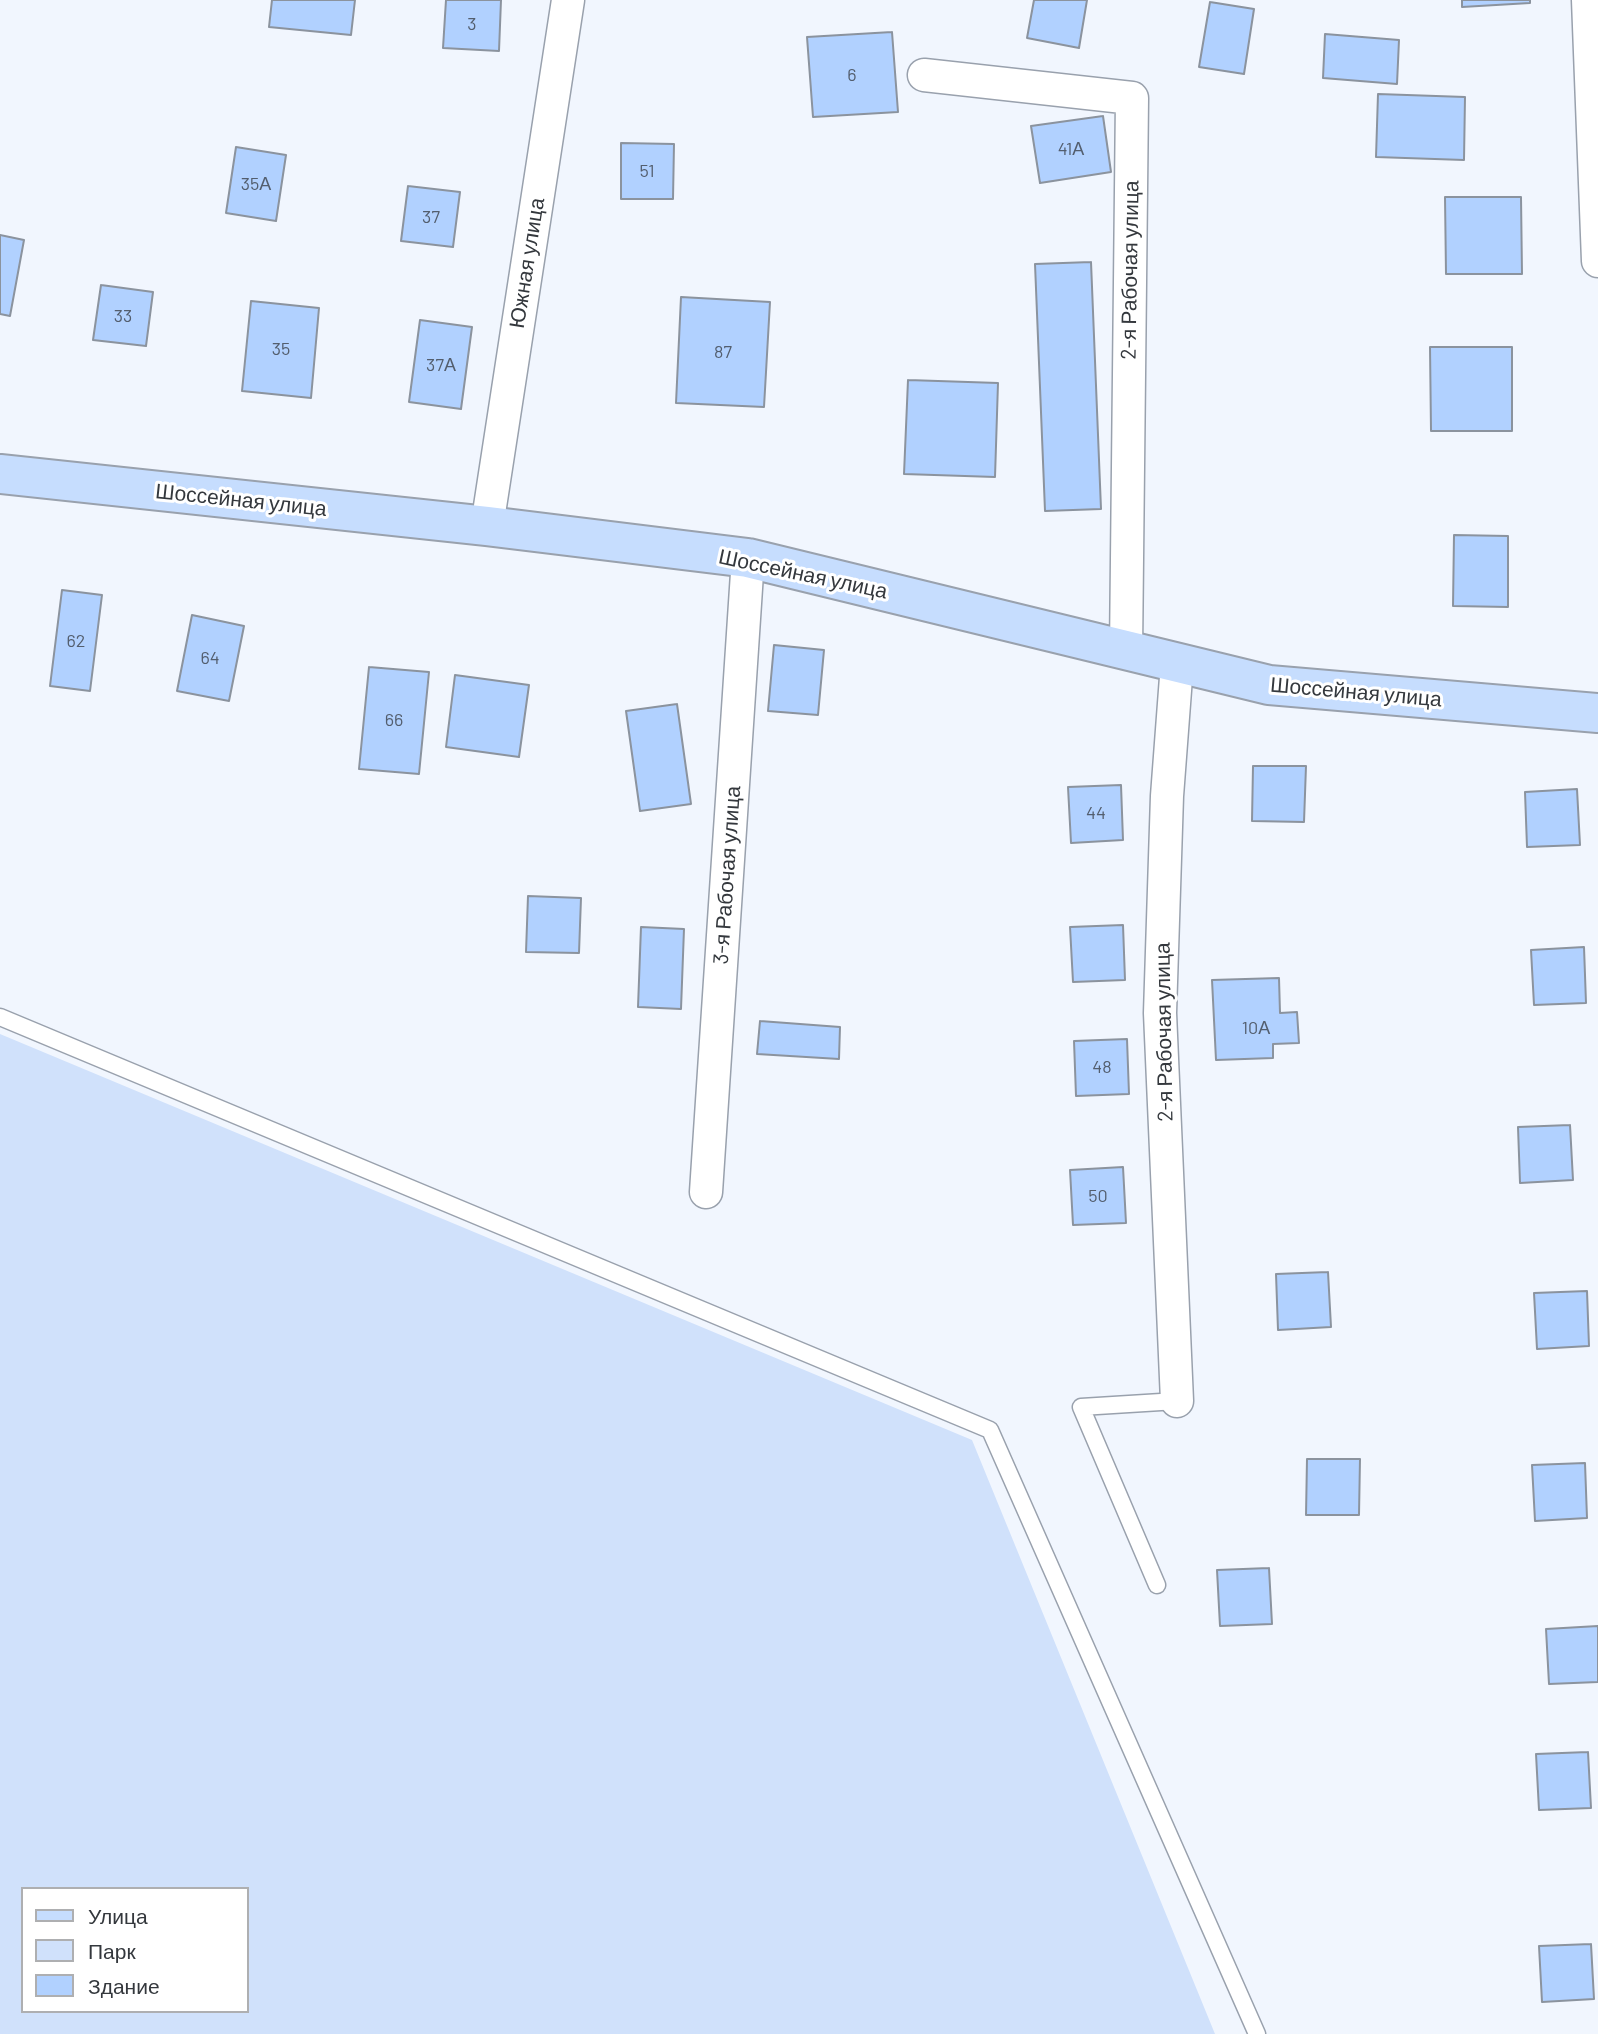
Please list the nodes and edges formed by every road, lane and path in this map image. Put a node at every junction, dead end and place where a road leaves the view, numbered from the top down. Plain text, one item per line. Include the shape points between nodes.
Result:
1 (568, 0) edge
2 (1588, 0) edge
3 (924, 75) dead end
4 (1598, 261) edge
5 (0, 474) edge
6 (486, 526) junction
7 (748, 558) junction
8 (1126, 652) junction
9 (1177, 664) junction
10 (1598, 713) edge
11 (0, 1017) edge
12 (706, 1192) dead end
13 (1177, 1401) joint
14 (1157, 1585) dead end
15 (1257, 2034) edge

1 - 6 street, Южная улица
2 - 4 street
3 - 8 street, 2-я Рабочая улица via 1132,98
5 - 6 street, Шоссейная улица
6 - 7 street, Шоссейная улица
7 - 8 street, Шоссейная улица
7 - 12 street, 3-я Рабочая улица
8 - 9 street, Шоссейная улица
9 - 10 street, Шоссейная улица via 1269,685
9 - 13 street, 2-я Рабочая улица via 1167,796 1160,1013
11 - 15 lane via 990,1430
13 - 14 lane via 1081,1407

